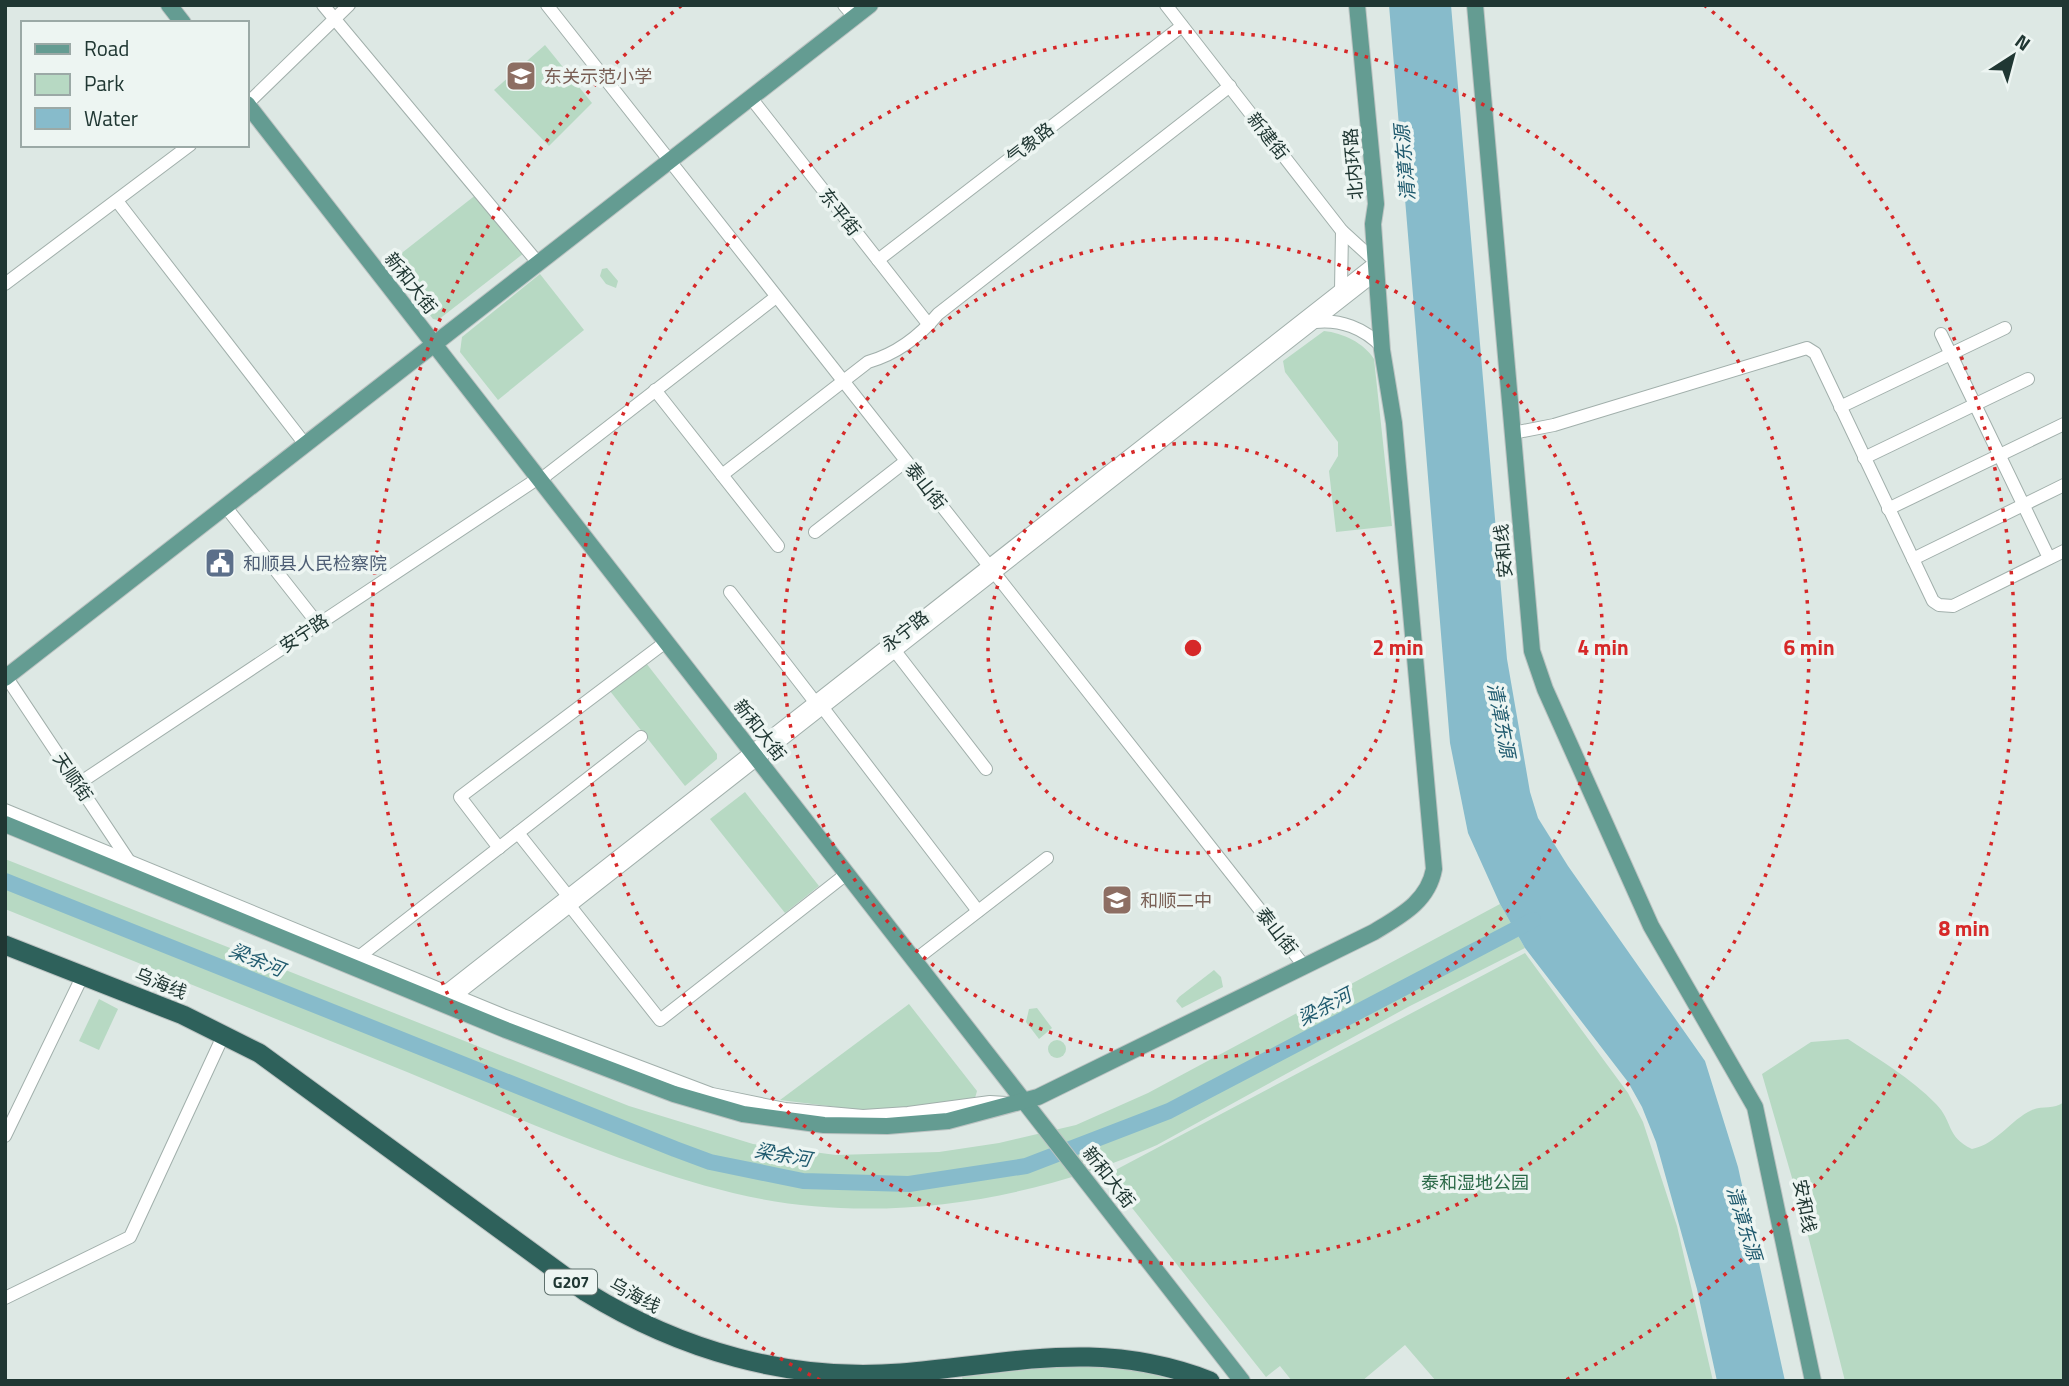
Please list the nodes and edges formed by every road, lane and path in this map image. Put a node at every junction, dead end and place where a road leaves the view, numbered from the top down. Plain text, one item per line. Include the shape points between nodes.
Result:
1 (157, 5) edge
2 (169, 5) edge
3 (323, 5) edge
4 (349, 5) edge
5 (547, 5) edge
6 (870, 5) edge
7 (1166, 5) edge
8 (1347, 5) edge
9 (1357, 5) edge
10 (1475, 5) edge
11 (851, 8) edge
12 (335, 19) junction
13 (169, 21) edge
14 (181, 21) edge
15 (1182, 26) junction
16 (1230, 86) junction
17 (751, 98) junction
18 (248, 103) edge
19 (248, 105) edge
20 (248, 121) edge
21 (187, 147) edge
22 (667, 159) junction
23 (117, 201) junction
24 (1373, 224) junction
25 (1342, 231) junction
26 (534, 257) junction
27 (878, 260) junction
28 (1376, 267) junction
29 (5, 284) edge
30 (1340, 290) junction
31 (776, 296) junction
32 (1314, 322) junction
33 (929, 325) junction
34 (2004, 328) dead end
35 (1941, 334) dead end
36 (428, 344) junction
37 (1382, 347) junction
38 (1951, 354) junction
39 (2028, 379) dead end
40 (844, 381) junction
41 (655, 390) junction
42 (1975, 404) junction
43 (1840, 407) junction
44 (2064, 424) edge
45 (1513, 433) junction
46 (301, 439) junction
47 (1999, 455) junction
48 (1864, 458) junction
49 (906, 460) junction
50 (722, 475) junction
51 (535, 482) junction
52 (2064, 485) edge
53 (2023, 505) junction
54 (225, 506) junction
55 (1888, 509) junction
56 (815, 532) dead end
57 (778, 547) dead end
58 (2064, 551) edge
59 (2049, 558) junction
60 (1913, 559) junction
61 (992, 569) junction
62 (730, 592) dead end
63 (318, 625) junction
64 (659, 647) junction
65 (895, 651) junction
66 (6, 675) edge
67 (819, 705) junction
68 (641, 737) dead end
69 (751, 758) junction
70 (986, 769) dead end
71 (78, 783) junction
72 (5, 810) edge
73 (5, 824) edge
74 (518, 833) junction
75 (499, 848) junction
76 (1047, 858) dead end
77 (129, 861) junction
78 (840, 879) junction
79 (141, 880) junction
80 (569, 901) junction
81 (978, 911) junction
82 (5, 945) edge
83 (360, 956) junction
84 (915, 960) junction
85 (1305, 967) junction
86 (83, 975) junction
87 (446, 998) junction
88 (225, 1034) junction
89 (1724, 1051) junction
90 (1021, 1103) junction
91 (5, 1136) edge
92 (1081, 1179) junction
93 (5, 1298) edge
94 (1210, 1381) edge
95 (1230, 1381) edge
96 (1242, 1381) edge
97 (1813, 1381) edge
98 (1820, 1381) edge

1 - 13 main road
2 - 14 main road
3 - 12 street
4 - 12 street
5 - 22 street, 泰山街
6 - 17 main road
7 - 15 street, 新建街
8 - 24 main road, 北内环路 via 1366,202
9 - 24 main road, 北内环路 via 1376,204
10 - 45 main road, 安和线
11 - 22 main road
12 - 18 street
12 - 26 street
15 - 16 street, 新建街
15 - 27 street, 气象路
16 - 25 street, 新建街
16 - 33 street via 938,313
17 - 22 main road
17 - 27 street, 东平街
19 - 36 main road, 新和大街
20 - 36 main road, 新和大街
21 - 23 street
22 - 26 main road
22 - 31 street, 泰山街
22 - 36 main road
23 - 29 street
23 - 46 street
24 - 28 main road
25 - 28 street, 新建街
25 - 30 street
26 - 36 main road
27 - 33 street, 东平街
28 - 30 street, 永宁路
28 - 32 street, 永宁路
28 - 37 main road
30 - 61 street, 永宁路
31 - 40 street, 泰山街
31 - 41 street, 安宁路
32 - 37 street via 1352,326
32 - 61 street, 永宁路
33 - 40 street via 887,358 868,362
34 - 38 street
35 - 38 street
36 - 46 main road
36 - 51 main road, 新和大街
36 - 54 main road
37 - 85 main road via 1394,423 1434,869 1425,893 1411,909
38 - 42 street
38 - 43 street
39 - 42 street
40 - 49 street, 泰山街
40 - 50 street
41 - 50 street
41 - 51 street, 安宁路
42 - 47 street
42 - 48 street
43 - 45 street via 1815,353 1801,348 1554,425
43 - 48 street
44 - 47 street
45 - 89 main road, 安和线 via 1529,628 1538,669 1645,913
46 - 66 main road
47 - 53 street
47 - 55 street
48 - 55 street
49 - 56 street
49 - 61 street, 泰山街
50 - 57 street
51 - 63 street, 安宁路
51 - 64 main road, 新和大街
51 - 69 main road, 新和大街
52 - 53 street
53 - 59 street
53 - 60 street
54 - 63 street
54 - 66 main road
55 - 60 street
58 - 59 street
59 - 60 street via 1945,607 1933,601
61 - 65 street, 永宁路
61 - 67 street, 永宁路
61 - 85 street, 泰山街
62 - 67 street
63 - 71 street, 安宁路
64 - 69 main road, 新和大街
64 - 75 street via 460,797
65 - 67 street, 永宁路
65 - 70 street
66 - 71 street, 天顺街
67 - 69 street, 永宁路
67 - 81 street
68 - 74 street
69 - 78 main road, 新和大街
69 - 80 street, 永宁路
69 - 84 main road, 新和大街
71 - 77 street, 天顺街
72 - 77 street
73 - 79 main road
74 - 75 street
74 - 80 street
75 - 83 street
76 - 81 street
77 - 79 street, 天顺街
77 - 83 street
78 - 80 street via 660,1020
78 - 90 main road, 新和大街
79 - 87 main road
80 - 87 street, 永宁路
81 - 84 street
82 - 86 highway, 乌海线 / G207
83 - 87 street
84 - 90 main road, 新和大街
85 - 90 main road
86 - 88 highway, 乌海线 / G207
86 - 91 street
87 - 90 main road via 674,1094 758,1117 887,1126 948,1121
88 - 93 street via 130,1237
88 - 94 highway, 乌海线 / G207 via 295,1076 586,1293 683,1342 764,1364 824,1373 900,1373 1088,1355 1155,1363
89 - 97 main road, 安和线 via 1760,1121
89 - 98 main road, 安和线 via 1751,1083 1766,1119
90 - 92 main road, 新和大街
92 - 95 main road, 新和大街
92 - 96 main road, 新和大街

